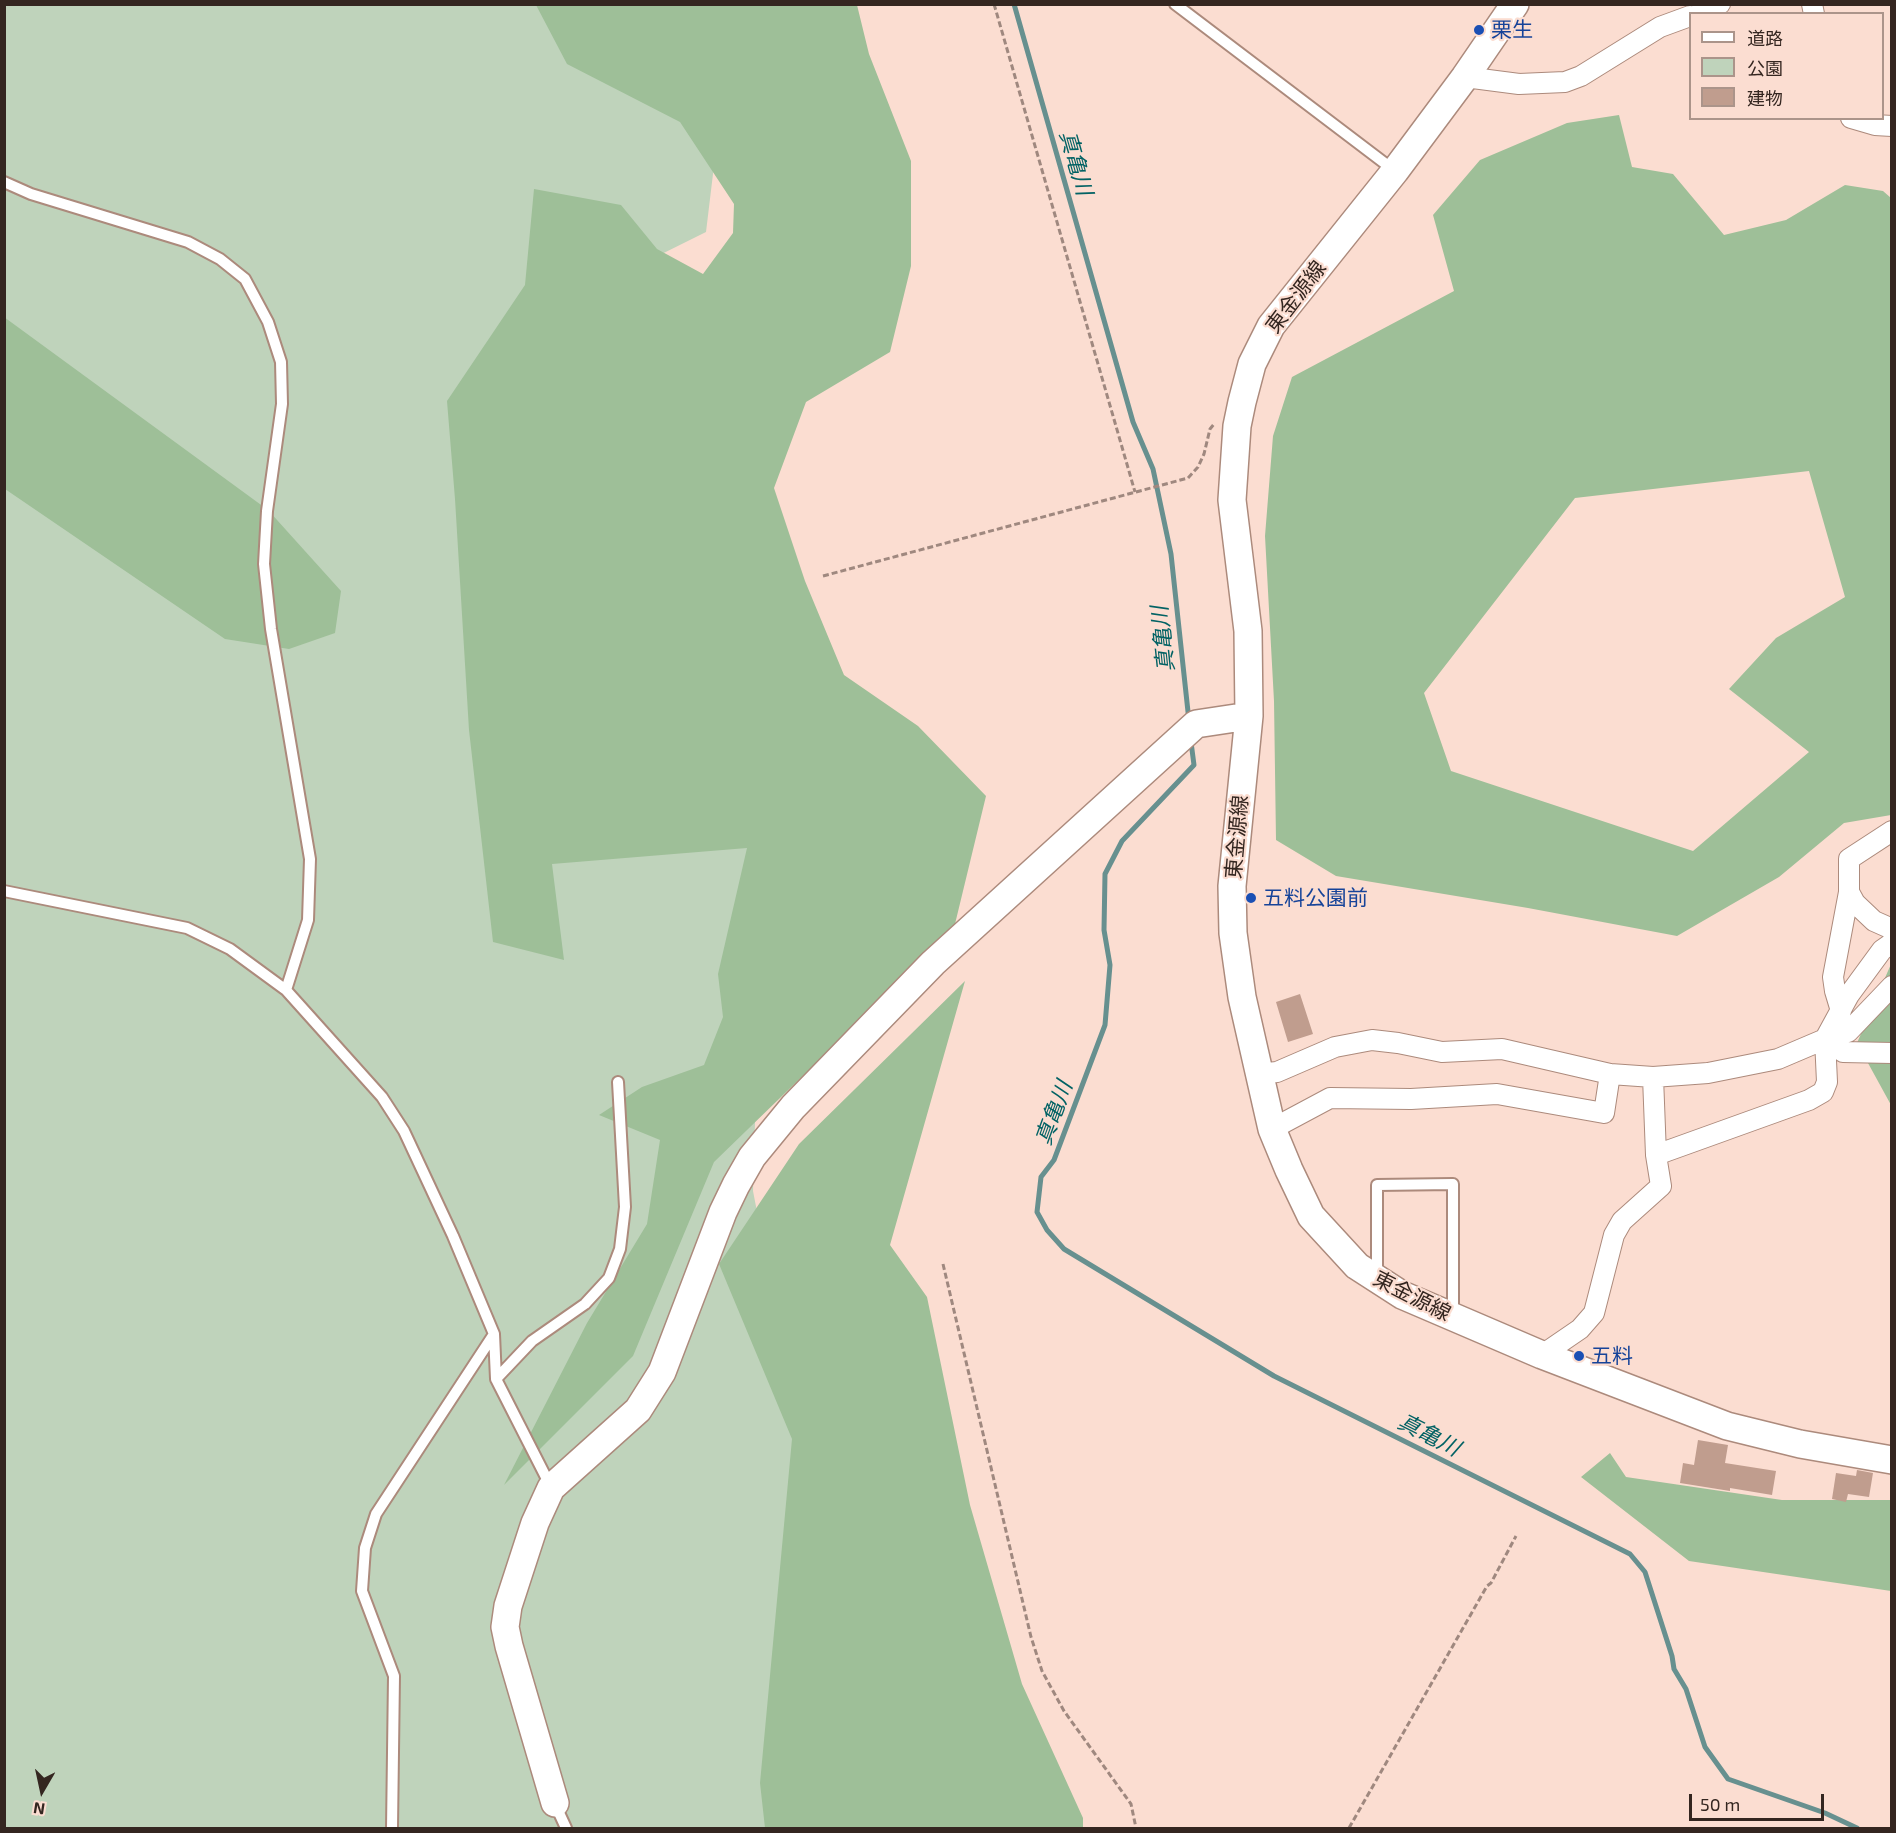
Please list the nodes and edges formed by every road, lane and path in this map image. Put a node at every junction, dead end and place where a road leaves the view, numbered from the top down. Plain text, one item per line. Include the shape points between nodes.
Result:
1 (994, 4) edge
2 (1175, 4) edge
3 (1515, 4) edge
4 (1720, 4) edge
5 (1702, 12) edge
6 (1689, 16) edge
7 (1466, 77) junction
8 (1858, 120) edge
9 (1892, 126) edge
10 (1395, 171) junction
11 (4, 182) edge
12 (1217, 421) dead end
13 (1135, 492) junction
14 (823, 576) dead end
15 (1249, 716) junction
16 (1892, 831) edge
17 (4, 891) edge
18 (1849, 892) junction
19 (1892, 929) edge
20 (1892, 943) edge
21 (1892, 986) edge
22 (286, 990) junction
23 (1841, 1011) junction
24 (1826, 1039) junction
25 (1892, 1053) edge
26 (1258, 1074) junction
27 (1610, 1074) junction
28 (1653, 1077) junction
29 (618, 1082) dead end
30 (1272, 1129) junction
31 (1656, 1155) junction
32 (943, 1264) dead end
33 (1377, 1280) junction
34 (1453, 1317) junction
35 (494, 1334) junction
36 (1542, 1355) junction
37 (496, 1379) junction
38 (1892, 1460) edge
39 (551, 1488) junction
40 (1516, 1536) dead end
41 (555, 1803) joint
42 (392, 1828) edge
43 (566, 1828) edge
44 (1136, 1828) edge
45 (1349, 1828) edge

1 - 13 path
2 - 10 lane
3 - 7 main road, 東金源線
4 - 5 street
6 - 7 street via 1660,27 1565,82 1519,84
7 - 10 main road, 東金源線
8 - 9 street
10 - 15 main road, 東金源線 via 1271,326 1252,364 1237,426 1232,500 1248,632
11 - 22 lane via 31,194 188,242 246,279 268,322 281,362 282,404 264,564 271,629 310,859 308,920
12 - 13 path via 1210,429 1198,467 1188,478
13 - 14 path
15 - 26 main road, 東金源線 via 1232,886 1233,933
15 - 39 main road via 1196,724 933,963 793,1107 752,1157 736,1185 662,1372 650,1393 638,1410
16 - 18 street via 1849,859
17 - 22 lane via 187,928 230,949
18 - 19 street via 1874,921
18 - 23 street via 1833,976
20 - 23 street via 1882,950
21 - 24 street via 1848,1032
22 - 35 lane via 382,1097 404,1131
23 - 24 street
24 - 25 street via 1843,1052
24 - 28 street via 1778,1059 1708,1073
24 - 31 street via 1827,1082 1823,1092
26 - 27 street via 1277,1072 1335,1047 1372,1040 1442,1052 1502,1049
26 - 30 main road, 東金源線
27 - 28 street
27 - 30 street via 1604,1113 1497,1094 1411,1100 1329,1098
28 - 31 street
29 - 37 lane via 625,1207 620,1249 609,1278 585,1304 532,1341
30 - 33 main road, 東金源線 via 1311,1216 1357,1266
31 - 36 street via 1661,1186 1622,1221 1614,1235 1594,1313 1580,1329
32 - 44 path via 1042,1671 1064,1711 1131,1804
33 - 34 main road, 東金源線
33 - 34 lane via 1377,1185 1453,1184
34 - 36 main road, 東金源線
35 - 37 lane
35 - 42 lane via 375,1514 365,1548 362,1591 394,1676
36 - 38 main road, 東金源線 via 1727,1426
37 - 39 lane
39 - 41 main road via 535,1523 505,1626
40 - 45 path
41 - 43 lane

